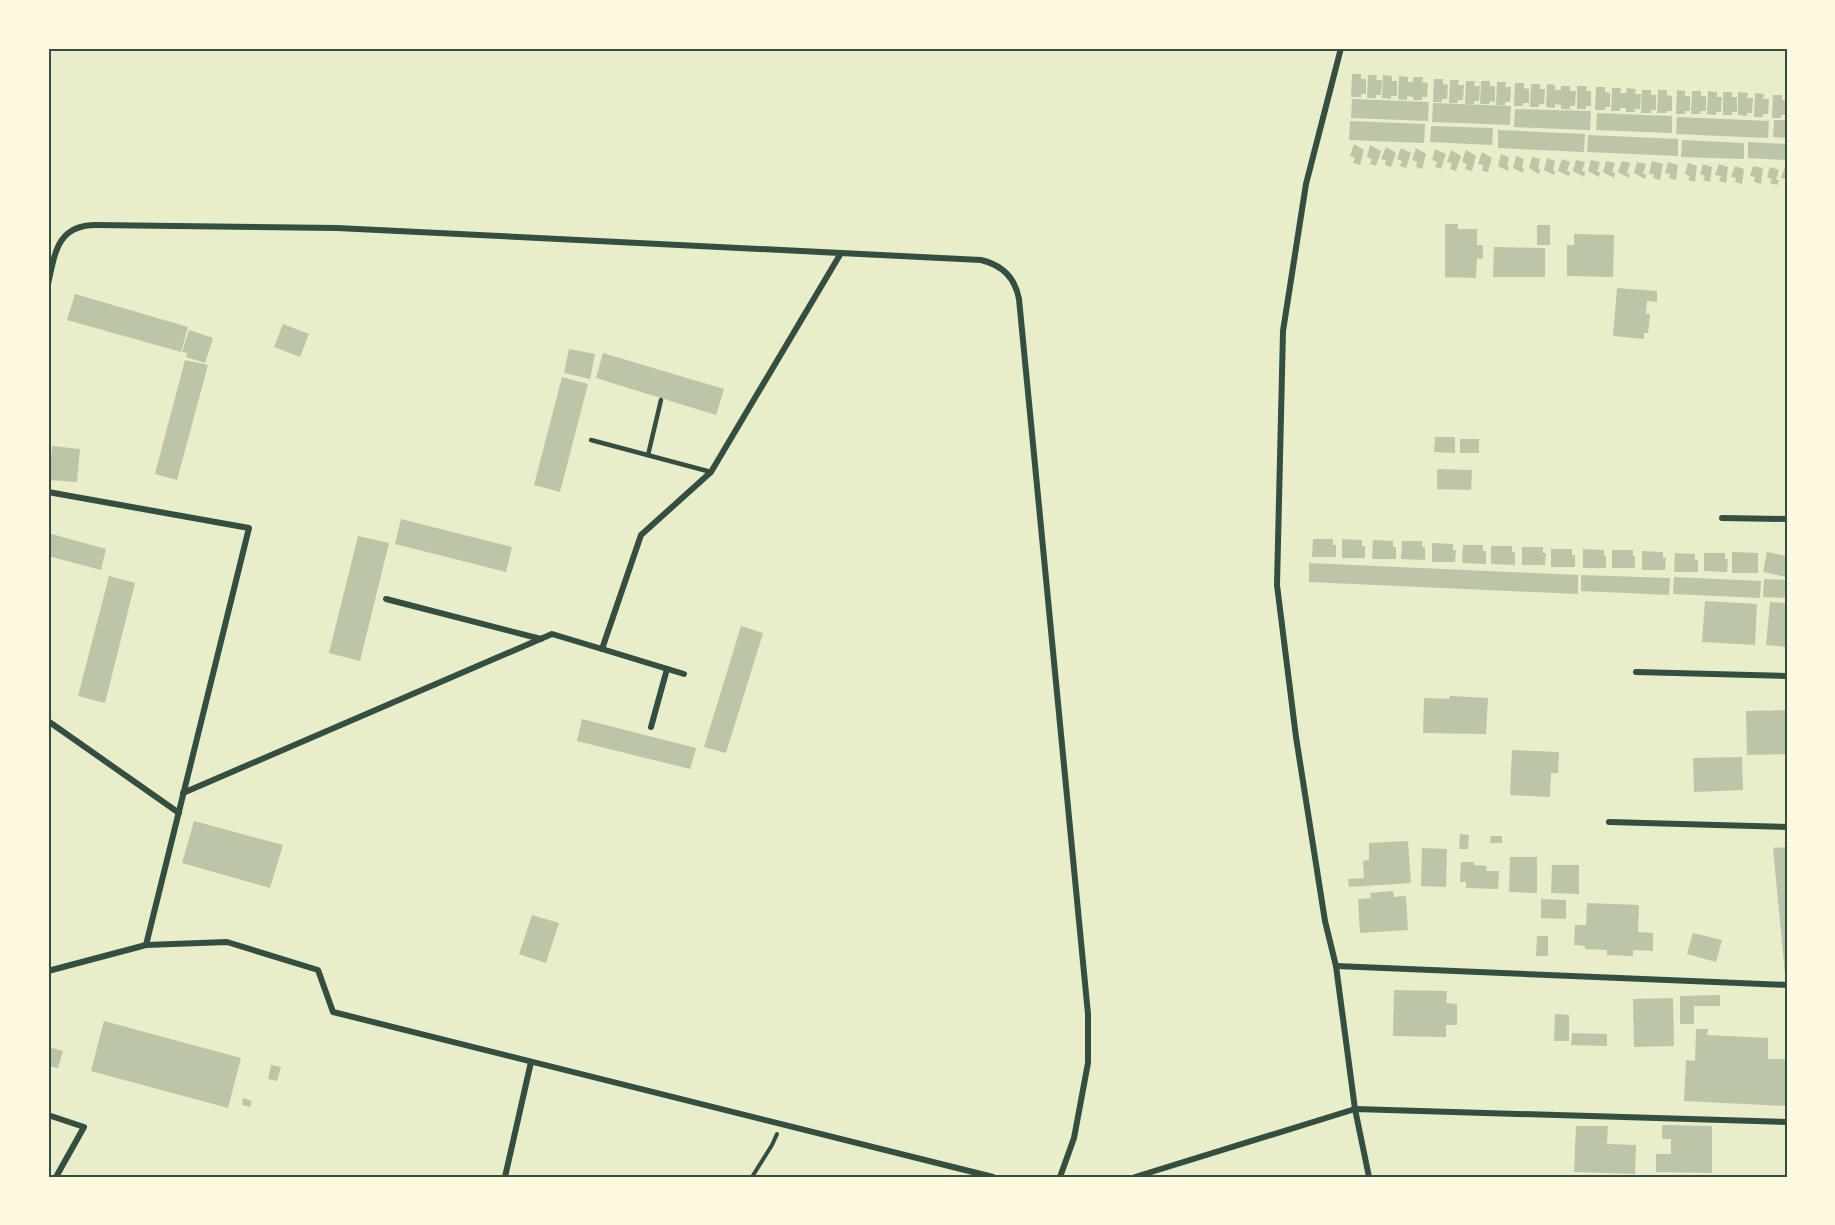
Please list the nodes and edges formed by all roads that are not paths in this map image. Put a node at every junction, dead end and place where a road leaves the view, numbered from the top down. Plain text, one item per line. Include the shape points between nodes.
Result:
1 (1341, 48) edge
2 (841, 253) junction
3 (48, 284) edge
4 (661, 400) dead end
5 (591, 440) dead end
6 (648, 455) junction
7 (711, 472) junction
8 (48, 492) edge
9 (1722, 518) dead end
10 (1787, 519) edge
11 (386, 599) dead end
12 (542, 639) junction
13 (602, 649) junction
14 (667, 669) junction
15 (1636, 672) dead end
16 (684, 674) dead end
17 (1787, 676) edge
18 (48, 721) edge
19 (651, 727) dead end
20 (183, 793) junction
21 (179, 813) junction
22 (1609, 822) dead end
23 (1787, 827) edge
24 (146, 945) junction
25 (1336, 966) junction
26 (48, 971) edge
27 (1787, 985) edge
28 (531, 1062) junction
29 (1355, 1109) junction
30 (48, 1115) edge
31 (1787, 1122) edge
32 (56, 1177) edge
33 (505, 1177) edge
34 (993, 1177) edge
35 (1059, 1177) edge
36 (1135, 1177) edge
37 (1369, 1177) edge

1 - 25 street via 1306,184 1283,331 1277,585 1325,921
2 - 3 street via 337,228 86,225 61,240
2 - 7 street
2 - 35 street via 981,260 1000,267 1017,290 1088,1014 1088,1063 1074,1138
4 - 6 lane
5 - 6 lane
6 - 7 lane
7 - 13 street via 641,535
8 - 20 street via 249,528
9 - 10 street
11 - 12 street
12 - 13 street via 552,634
12 - 20 street
13 - 14 street
14 - 16 street
14 - 19 street
15 - 17 street
18 - 21 street
20 - 21 street
21 - 24 street
22 - 23 street
24 - 26 street
24 - 28 street via 226,942 318,970 333,1012
25 - 27 street
25 - 29 street
28 - 33 street
28 - 34 street
29 - 31 street
29 - 36 street
29 - 37 street
30 - 32 street via 84,1127

